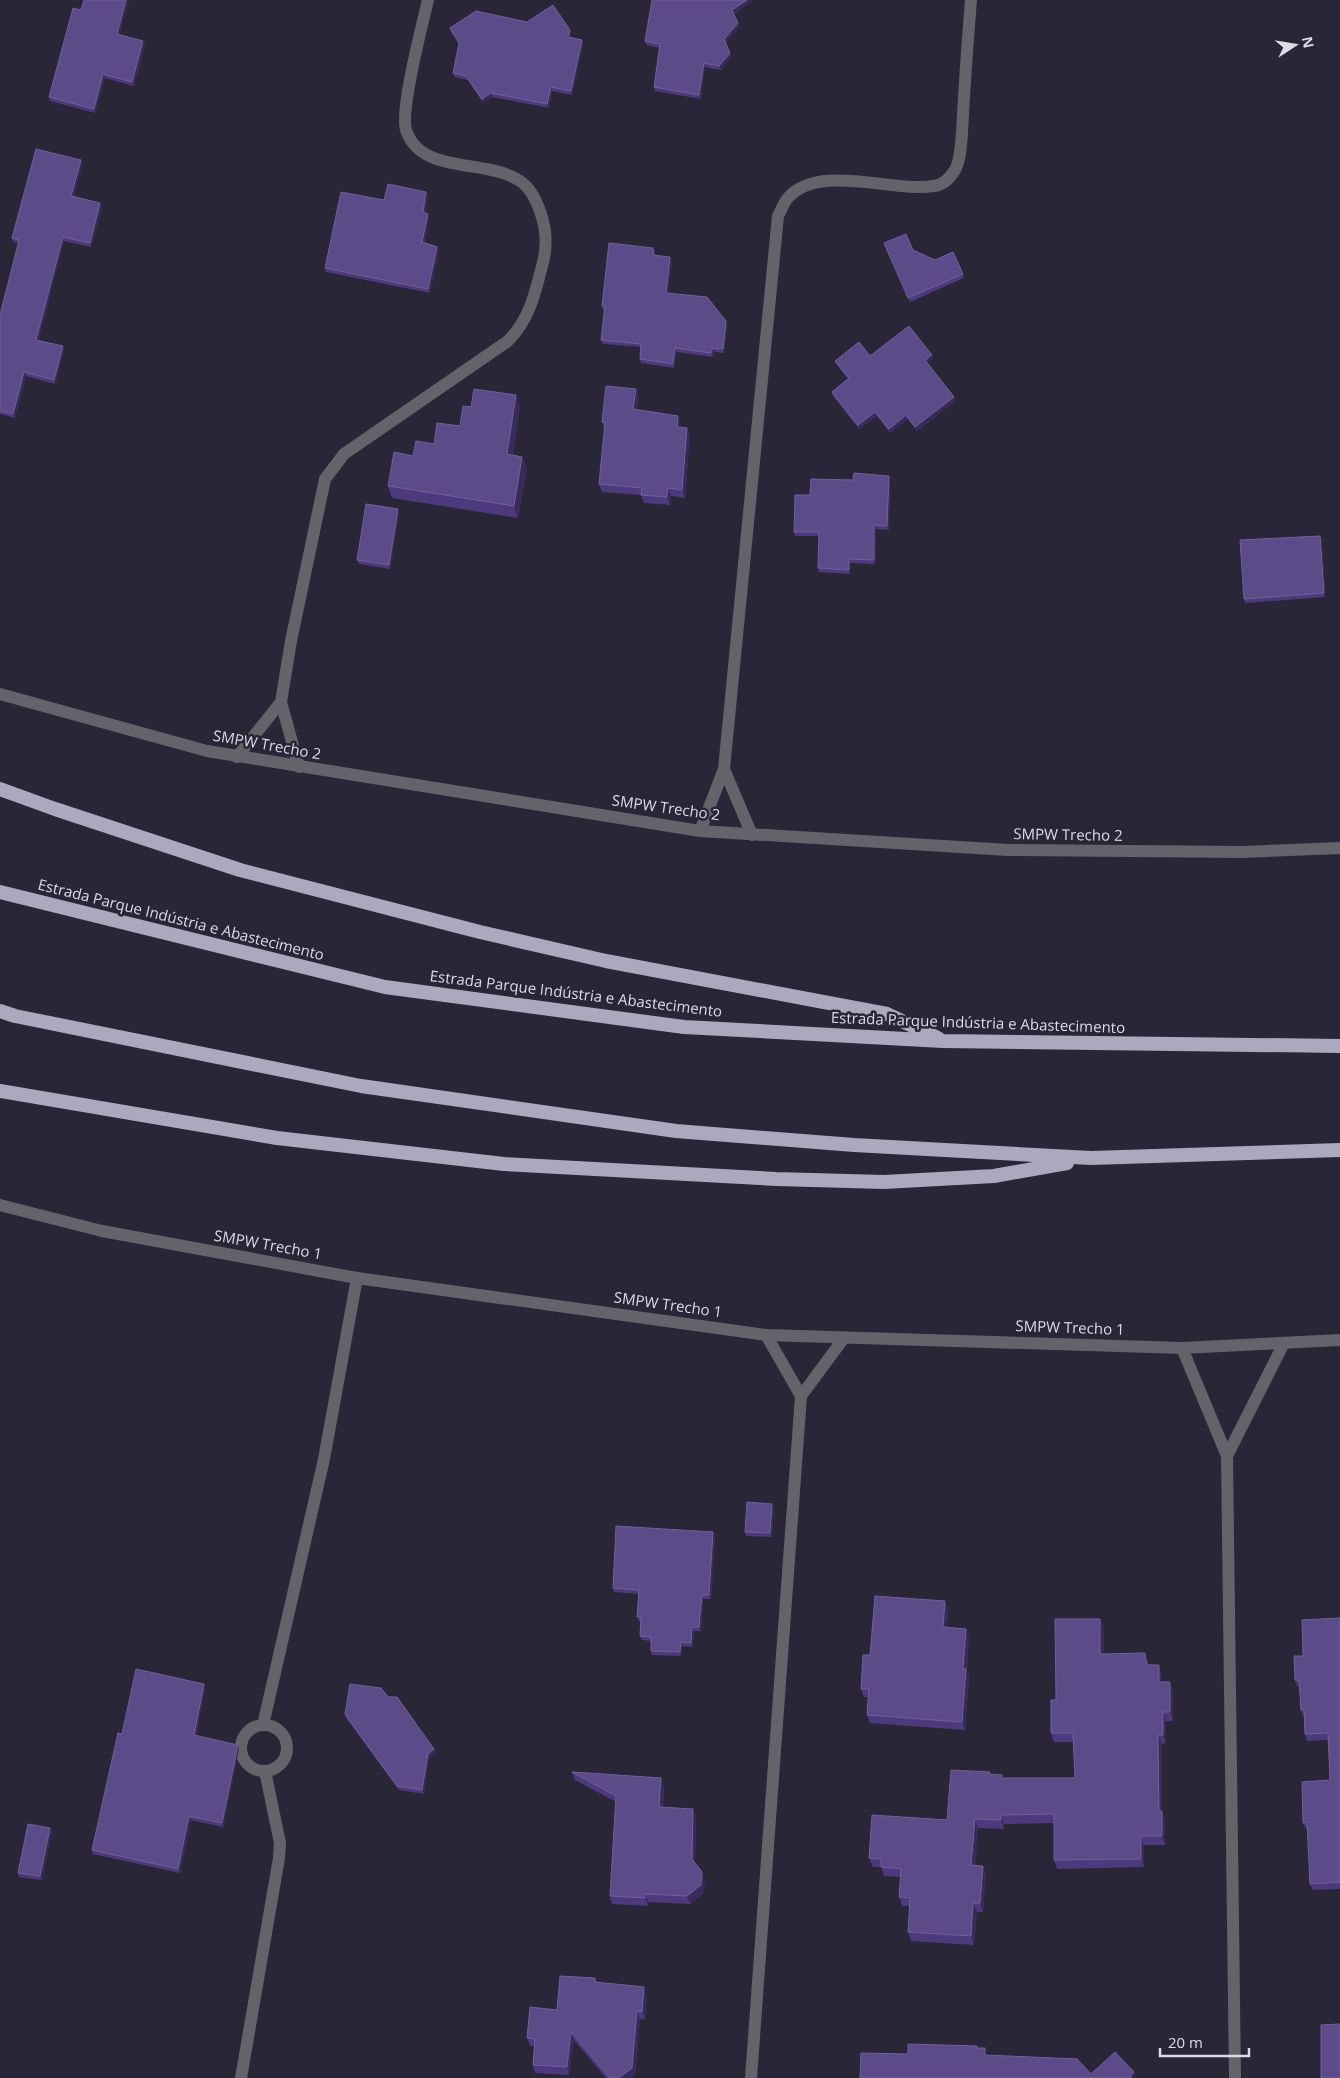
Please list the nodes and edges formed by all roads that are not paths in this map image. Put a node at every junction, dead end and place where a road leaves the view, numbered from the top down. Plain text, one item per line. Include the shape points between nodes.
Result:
1 (428, 0) edge
2 (971, 0) edge
3 (0, 694) edge
4 (281, 702) junction
5 (237, 757) junction
6 (299, 767) junction
7 (724, 769) junction
8 (0, 789) edge
9 (700, 831) junction
10 (752, 835) junction
11 (1340, 848) edge
12 (0, 892) edge
13 (0, 1011) edge
14 (943, 1041) junction
15 (1340, 1046) edge
16 (0, 1092) edge
17 (1340, 1150) edge
18 (1091, 1158) junction
19 (0, 1205) edge
20 (357, 1278) junction
21 (766, 1335) junction
22 (844, 1338) junction
23 (1340, 1340) edge
24 (1284, 1343) junction
25 (1182, 1348) junction
26 (801, 1396) junction
27 (1227, 1456) junction
28 (263, 1725) junction
29 (265, 1771) junction
30 (241, 2078) edge
31 (751, 2078) edge
32 (1236, 2078) edge

1 - 4 street via 405,108 406,130 424,154 506,174 528,188 544,223 545,255 534,299 520,329 508,341 344,454 325,480
2 - 7 street via 960,145 956,169 946,181 936,186 817,182 799,189 786,199 778,216
3 - 5 street, SMPW Trecho 2
4 - 5 street
4 - 6 street
5 - 6 street, SMPW Trecho 2
6 - 9 street, SMPW Trecho 2
7 - 9 street
7 - 10 street
8 - 14 highway via 240,870 596,959 887,1014
9 - 10 street, SMPW Trecho 2
10 - 11 street, SMPW Trecho 2 via 1008,850 1242,852
12 - 14 highway, Estrada Parque Indústria e Abastecimento via 385,987 684,1027
13 - 18 highway via 361,1086 676,1130 854,1145
14 - 15 highway, Estrada Parque Indústria e Abastecimento
16 - 18 highway via 277,1138 513,1165 776,1180 884,1182 994,1176
17 - 18 highway
19 - 20 street, SMPW Trecho 1 via 102,1231
20 - 21 street, SMPW Trecho 1
20 - 28 street via 324,1459
21 - 22 street, SMPW Trecho 1
21 - 26 street
22 - 25 street, SMPW Trecho 1
22 - 26 street
23 - 24 street, SMPW Trecho 1
24 - 25 street, SMPW Trecho 1
24 - 27 street
25 - 27 street
26 - 31 street
27 - 32 street
28 - 29 street via 279,1731 285,1738 286,1747 281,1764
28 - 29 street via 247,1732 241,1749 248,1765
29 - 30 street via 280,1844 279,1858

